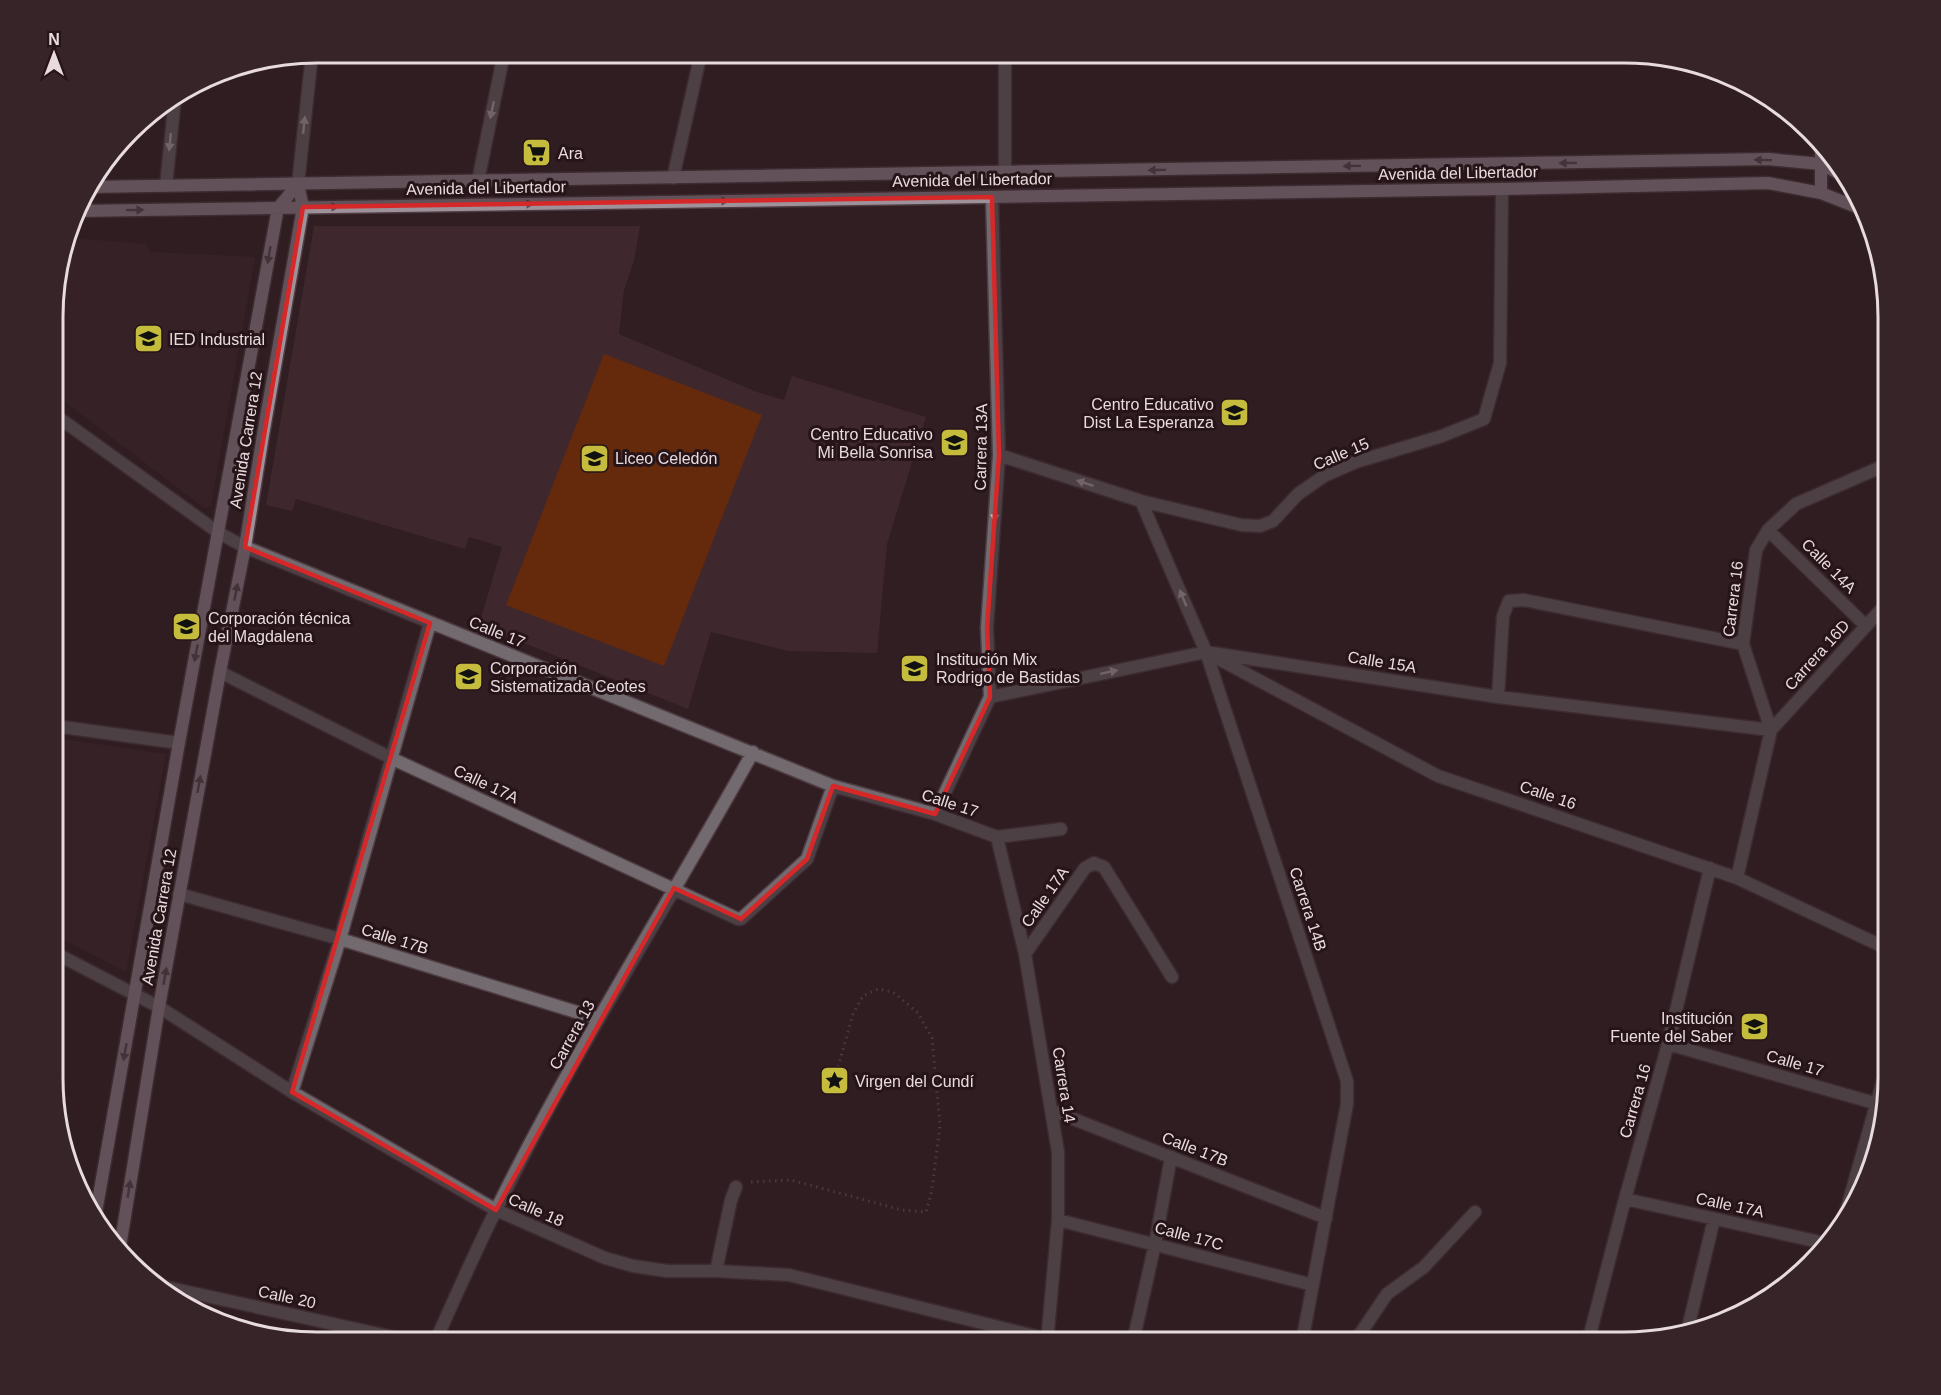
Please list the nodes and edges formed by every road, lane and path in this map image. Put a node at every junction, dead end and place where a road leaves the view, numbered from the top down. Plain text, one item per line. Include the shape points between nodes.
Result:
1 (311, 63) edge
2 (502, 63) edge
3 (699, 63) edge
4 (1005, 63) edge
5 (174, 107) edge
6 (1821, 156) edge
7 (1821, 164) junction
8 (1830, 169) edge
9 (1005, 172) junction
10 (673, 178) junction
11 (478, 181) junction
12 (298, 184) junction
13 (166, 186) junction
14 (99, 187) edge
15 (1502, 189) junction
16 (1821, 193) junction
17 (992, 196) junction
18 (1852, 205) edge
19 (303, 207) junction
20 (278, 208) junction
21 (86, 211) edge
22 (63, 421) edge
23 (999, 455) junction
24 (1878, 468) edge
25 (1141, 501) junction
26 (1768, 530) junction
27 (219, 533) junction
28 (245, 547) junction
29 (1878, 613) edge
30 (430, 623) junction
31 (1866, 626) junction
32 (1743, 644) junction
33 (1206, 652) junction
34 (220, 672) junction
35 (990, 697) junction
36 (1498, 697) junction
37 (63, 727) edge
38 (1771, 730) junction
39 (179, 743) junction
40 (753, 752) junction
41 (393, 759) junction
42 (833, 786) junction
43 (935, 814) junction
44 (1061, 829) dead end
45 (997, 837) junction
46 (1710, 868) junction
47 (1737, 878) junction
48 (674, 888) junction
49 (179, 894) junction
50 (340, 939) junction
51 (1878, 944) edge
52 (1025, 954) junction
53 (63, 957) edge
54 (1172, 977) dead end
55 (135, 994) junction
56 (159, 1007) junction
57 (599, 1019) junction
58 (1668, 1044) junction
59 (834, 1081) dead end
60 (292, 1092) junction
61 (1876, 1104) edge
62 (1053, 1111) junction
63 (1171, 1157) junction
64 (736, 1187) joint
65 (1625, 1199) junction
66 (97, 1205) edge
67 (496, 1210) junction
68 (1475, 1212) dead end
69 (1326, 1218) junction
70 (1714, 1219) junction
71 (1058, 1220) junction
72 (121, 1240) edge
73 (1819, 1242) edge
74 (1155, 1244) junction
75 (716, 1271) junction
76 (1313, 1285) junction
77 (177, 1289) edge
78 (1689, 1323) edge
79 (370, 1332) edge
80 (440, 1332) edge
81 (1015, 1332) edge
82 (1052, 1332) edge
83 (1135, 1332) edge
84 (1304, 1332) edge
85 (1361, 1332) edge
86 (1591, 1332) edge

12 -> 1 street
2 -> 11 street
3 - 10 street
4 - 9 street
5 -> 13 street
6 - 7 main road
7 - 8 main road, Avenida del Libertador
7 -> 9 main road, Avenida del Libertador via 1768,159
7 - 16 main road
9 - 10 main road, Avenida del Libertador
10 - 11 main road, Avenida del Libertador
11 - 12 main road, Avenida del Libertador
12 - 13 main road, Avenida del Libertador
12 - 19 main road, Avenida Carrera 12
12 - 20 main road, Avenida Carrera 12
13 - 14 main road, Avenida del Libertador
15 - 16 main road, Avenida del Libertador via 1768,183
15 - 17 main road, Avenida del Libertador
15 - 25 street, Calle 15 via 1500,363 1484,419 1324,476 1298,494 1273,521 1260,526
16 - 18 main road, Avenida del Libertador
19 -> 17 main road, Avenida del Libertador
17 - 23 street, Carrera 13A
19 - 20 main road, Avenida del Libertador
19 - 28 main road, Avenida Carrera 12
21 -> 20 main road, Avenida del Libertador
20 -> 27 main road, Avenida Carrera 12
22 - 27 street, Calle 17
25 -> 23 street, Calle 15
23 -> 35 street, Carrera 13A via 987,628
24 - 26 street, Carrera 16 via 1796,504
33 -> 25 street, Carrera 14B
26 - 31 street, Calle 14A
26 - 32 street, Carrera 16 via 1756,550
27 - 28 street, Calle 17
27 -> 39 main road, Avenida Carrera 12
28 - 30 street, Calle 17
34 -> 28 main road, Avenida Carrera 12
29 - 31 street, Carrera 16D
30 - 40 street, Calle 17
30 - 41 street
31 - 38 street, Carrera 16D
32 - 36 street via 1524,600 1509,601 1503,616
32 - 38 street, Carrera 16
35 -> 33 street, Calle 15A
33 - 36 street, Calle 15A
33 - 46 street, Calle 16 via 1438,776
33 - 69 street, Carrera 14B via 1347,1081 1347,1104
34 - 41 street, Calle 17A
49 -> 34 main road, Avenida Carrera 12
35 - 43 street
36 - 38 street, Calle 15A
37 - 39 street
38 - 47 street
39 - 55 main road, Avenida Carrera 12
40 - 42 street, Calle 17
40 - 48 street, Carrera 13
41 - 48 street, Calle 17A
41 - 50 street
42 - 43 street, Calle 17
42 - 48 street, Calle 17A via 807,859 741,919
43 - 45 street, Calle 17
44 - 45 street, Calle 17
45 - 52 street, Carrera 14
46 - 47 street, Calle 16
46 - 58 street, Carrera 16
47 - 51 street, Calle 16
48 - 57 street, Carrera 13
49 - 50 street, Calle 17B
56 -> 49 main road, Avenida Carrera 12
50 - 57 street, Calle 17B
50 - 60 street
52 - 54 street, Calle 17A via 1085,868 1094,863 1104,867
52 - 62 street, Carrera 14
53 - 55 street, Calle 18
55 - 56 street, Calle 18
55 -> 66 main road, Avenida Carrera 12
56 - 60 street, Calle 18
72 -> 56 main road, Avenida Carrera 12
57 - 67 street, Carrera 13
58 - 61 street, Calle 17
58 - 65 street, Carrera 16
59 - 64 path via 853,1014 863,996 878,989 893,992 918,1013 932,1038 940,1125 926,1212 902,1210 791,1180 749,1182
60 - 67 street, Calle 18
62 - 63 street, Calle 17B
62 - 71 street, Carrera 14 via 1058,1152
63 - 69 street, Calle 17B
63 - 74 street
64 - 75 street
65 - 70 street, Calle 17A
65 - 86 street, Carrera 16
67 - 75 street, Calle 18 via 605,1258 633,1266
67 - 80 street, Carrera 13
68 - 85 street via 1424,1267 1387,1294
69 - 76 street, Carrera 14B
70 - 73 street, Calle 17A
70 - 78 street
71 - 74 street, Calle 17C
71 - 82 street, Carrera 14
74 - 76 street, Calle 17C
74 - 83 street
75 - 81 street, Calle 18 via 789,1275
76 - 84 street, Carrera 14B
77 - 79 street, Calle 20

